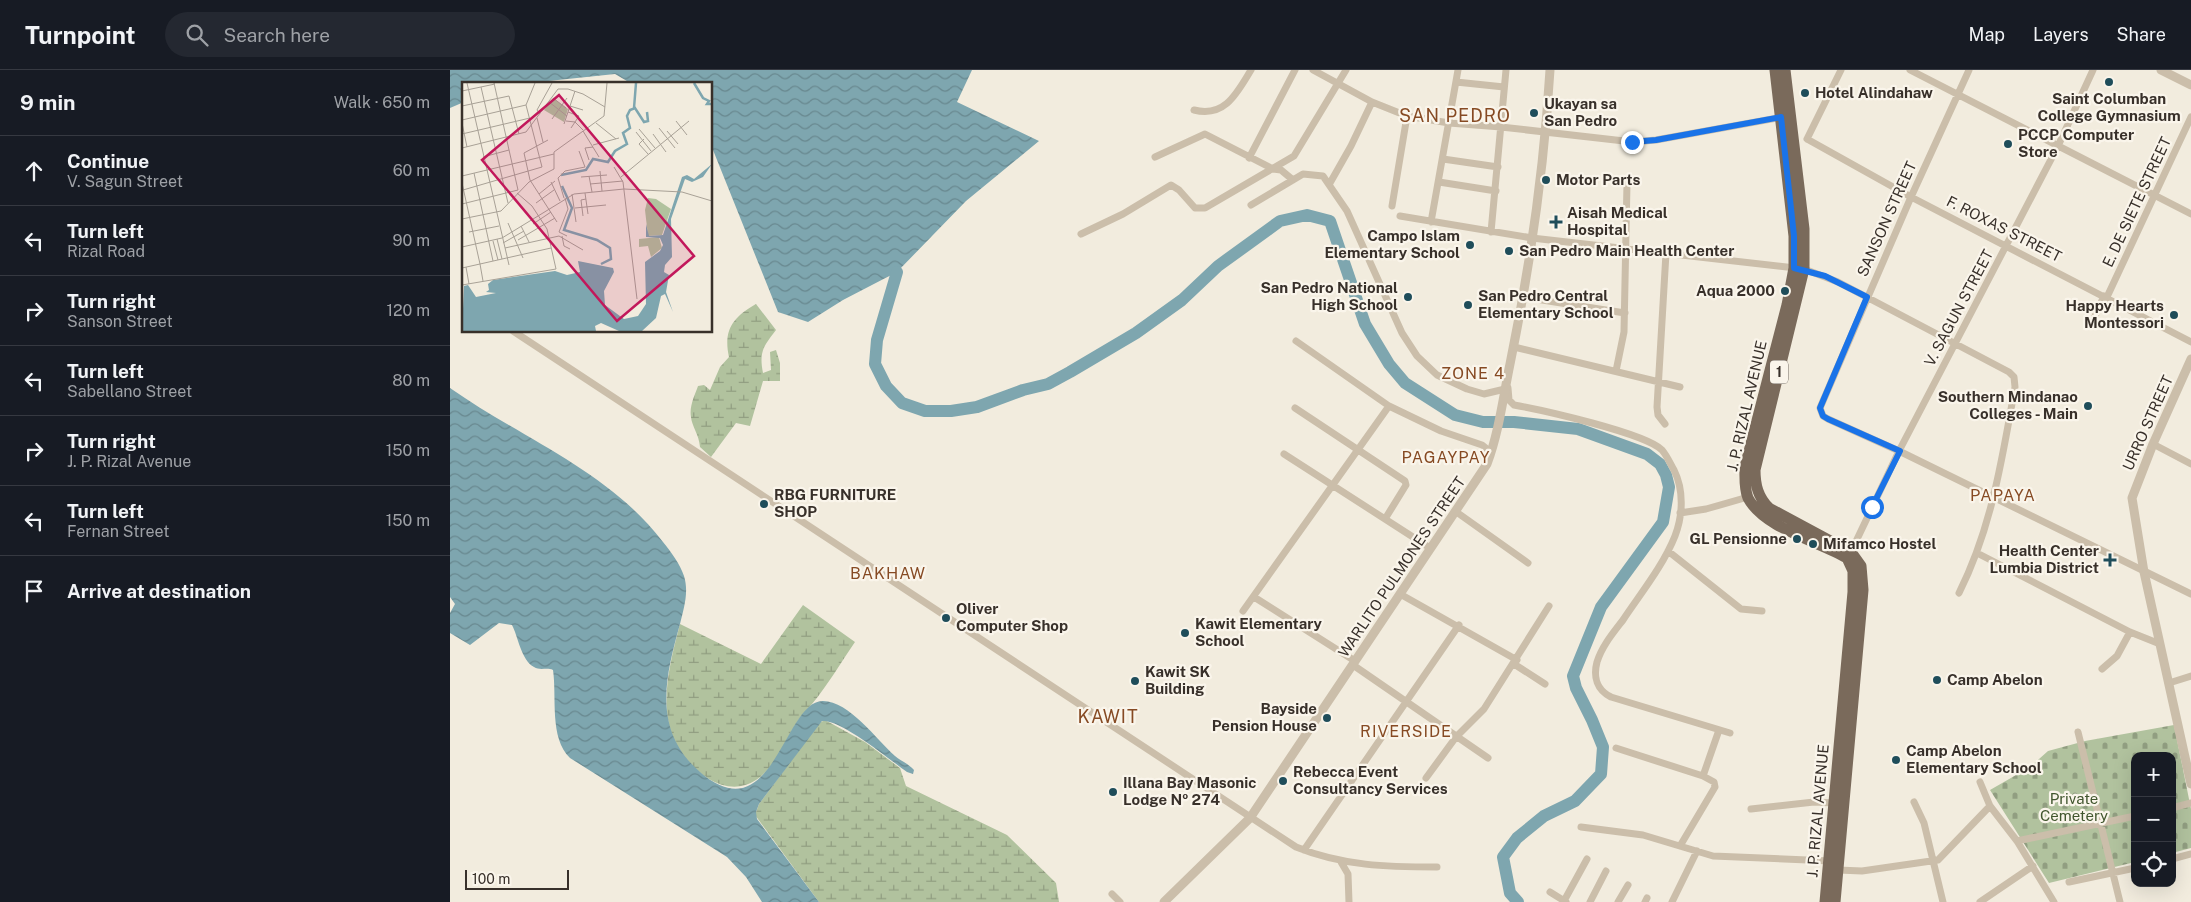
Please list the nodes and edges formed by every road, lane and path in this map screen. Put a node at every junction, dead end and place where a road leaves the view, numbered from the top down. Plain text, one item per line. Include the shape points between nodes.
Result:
1 (1251, 70) edge
2 (1295, 70) edge
3 (1314, 70) edge
4 (1346, 70) edge
5 (1458, 70) edge
6 (1506, 70) edge
7 (1550, 70) edge
8 (1775, 70) edge
9 (1786, 70) edge
10 (1841, 70) edge
11 (1910, 70) edge
12 (1969, 70) edge
13 (2093, 70) edge
14 (2161, 70) edge
15 (1456, 82) junction
16 (1339, 84) junction
17 (2191, 85) edge
18 (1504, 87) junction
19 (1958, 96) junction
20 (1372, 102) junction
21 (1194, 110) dead end
22 (1407, 116) junction
23 (1786, 116) junction
24 (2191, 117) edge
25 (1449, 123) junction
26 (1501, 127) junction
27 (1546, 132) junction
28 (1807, 139) junction
29 (1789, 142) junction
30 (2058, 146) junction
31 (1155, 157) dead end
32 (1249, 158) junction
33 (1443, 159) junction
34 (1498, 167) junction
35 (1273, 169) junction
36 (1293, 180) junction
37 (1439, 182) junction
38 (1330, 183) junction
39 (1627, 183) dead end
40 (1496, 191) junction
41 (2156, 196) junction
42 (1911, 197) junction
43 (1251, 205) dead end
44 (1392, 206) dead end
45 (2191, 214) edge
46 (1400, 216) dead end
47 (1431, 222) junction
48 (1491, 232) junction
49 (1080, 234) dead end
50 (1532, 238) junction
51 (2007, 246) junction
52 (1624, 248) junction
53 (1666, 252) junction
54 (1799, 268) junction
55 (2106, 296) junction
56 (1522, 297) junction
57 (1867, 297) junction
58 (1625, 313) junction
59 (2092, 323) dead end
60 (515, 332) edge
61 (1296, 341) dead end
62 (2191, 342) edge
63 (1956, 345) junction
64 (1514, 347) junction
65 (2191, 359) edge
66 (1616, 371) junction
67 (1657, 380) junction
68 (1506, 385) junction
69 (1680, 387) dead end
70 (1766, 402) junction
71 (1389, 406) junction
72 (1295, 408) dead end
73 (1665, 424) dead end
74 (2153, 444) junction
75 (1358, 450) junction
76 (1900, 451) junction
77 (1284, 454) dead end
78 (1489, 459) junction
79 (2191, 464) edge
80 (1333, 486) junction
81 (1748, 496) junction
82 (1995, 497) junction
83 (1455, 511) junction
84 (1680, 513) junction
85 (1385, 519) junction
86 (1430, 548) junction
87 (1668, 551) junction
88 (1977, 553) junction
89 (1849, 555) junction
90 (1528, 562) dead end
91 (2144, 572) junction
92 (1959, 593) dead end
93 (1400, 594) junction
94 (2191, 594) edge
95 (1254, 597) junction
96 (1549, 606) dead end
97 (1244, 611) dead end
98 (1762, 612) dead end
99 (1459, 625) junction
100 (2130, 632) junction
101 (2160, 644) junction
102 (1516, 662) junction
103 (1354, 663) junction
104 (2102, 669) dead end
105 (2191, 676) edge
106 (2169, 683) junction
107 (1545, 684) dead end
108 (1406, 701) junction
109 (1720, 730) junction
110 (2078, 732) dead end
111 (1730, 733) dead end
112 (1456, 737) junction
113 (1616, 748) dead end
114 (1843, 754) junction
115 (1488, 758) dead end
116 (1703, 776) junction
117 (1426, 778) dead end
118 (1980, 782) dead end
119 (2191, 784) edge
120 (1914, 802) dead end
121 (1834, 803) junction
122 (2191, 804) edge
123 (1990, 806) junction
124 (2176, 807) edge
125 (1751, 809) dead end
126 (2131, 817) edge
127 (1250, 818) junction
128 (2102, 823) junction
129 (1581, 827) dead end
130 (2017, 842) junction
131 (1680, 846) junction
132 (1304, 850) junction
133 (1697, 851) junction
134 (2191, 854) edge
135 (2176, 858) edge
136 (1587, 860) dead end
137 (1342, 862) junction
138 (1932, 862) junction
139 (1835, 864) junction
140 (2033, 866) junction
141 (1437, 867) dead end
142 (2131, 869) edge
143 (1606, 871) dead end
144 (2114, 873) junction
145 (2069, 882) dead end
146 (1628, 885) dead end
147 (1550, 892) dead end
148 (1112, 894) dead end
149 (1120, 902) edge
150 (1164, 902) edge
151 (1349, 902) edge
152 (1565, 902) edge
153 (1590, 902) edge
154 (1618, 902) edge
155 (1672, 902) edge
156 (1825, 902) edge
157 (1835, 902) edge
158 (1943, 902) edge
159 (1980, 902) edge
160 (2054, 902) edge
161 (2120, 902) edge

1 - 21 street via 1226,106 1206,113
2 - 32 street
3 - 16 street
4 - 16 street
5 - 15 street
6 - 18 street
7 - 27 street, WARLITO PULMONES STREET
8 - 23 main road, J. P. RIZAL AVENUE / 1
9 - 23 main road, J. P. RIZAL AVENUE / 1
10 - 28 street
11 - 19 street
12 - 19 street, SANSON STREET
13 - 30 street, V. SAGUN STREET
14 - 17 street
15 - 18 street
15 - 25 street
16 - 20 street
16 - 35 street via 1301,146 1287,161
18 - 26 street
19 - 30 street
19 - 42 street, SANSON STREET
20 - 22 street
20 - 38 street
22 - 25 street
22 - 44 street
23 - 27 street via 1642,142
23 - 29 main road, J. P. RIZAL AVENUE / 1
24 - 41 street, E. DE SIETE STREET
25 - 26 street
25 - 33 street
26 - 27 street
26 - 34 street
27 - 50 street, WARLITO PULMONES STREET
28 - 29 street
28 - 42 street, F. ROXAS STREET
29 - 54 main road, J. P. RIZAL AVENUE / 1 via 1804,238
30 - 41 street
30 - 51 street, V. SAGUN STREET
31 - 32 street via 1205,134
32 - 35 street
33 - 34 street
33 - 37 street
34 - 40 street
35 - 36 street via 1281,170
35 - 49 street via 1199,210 1175,187 1166,187 1123,214
36 - 38 street via 1314,173
36 - 43 street
37 - 40 street
37 - 47 street
38 - 68 street via 1347,210 1402,333 1417,356 1437,375 1467,389 1484,394
39 - 52 street
40 - 48 street
41 - 45 street
41 - 55 street, E. DE SIETE STREET
42 - 51 street, F. ROXAS STREET
42 - 57 street, SANSON STREET
46 - 47 street
47 - 48 street
48 - 50 street
50 - 52 street
50 - 56 street, WARLITO PULMONES STREET
51 - 55 street, F. ROXAS STREET
51 - 63 street, V. SAGUN STREET
52 - 53 street
52 - 58 street
53 - 54 street
53 - 67 street
54 - 57 street via 1825,276
54 - 70 main road, J. P. RIZAL AVENUE / 1 via 1797,307
55 - 59 street, E. DE SIETE STREET
55 - 62 street, F. ROXAS STREET
56 - 58 street
56 - 64 street, WARLITO PULMONES STREET
57 - 63 street
57 - 76 street, SANSON STREET via 1820,408 1828,419
58 - 66 street
60 - 127 street
61 - 71 street
63 - 76 street, V. SAGUN STREET
63 - 82 street via 2014,377 2015,387
64 - 66 street
64 - 68 street, WARLITO PULMONES STREET
65 - 74 street, URRO STREET
66 - 67 street
67 - 69 street
67 - 73 street via 1658,415
68 - 78 street, WARLITO PULMONES STREET
68 - 84 street via 1509,400 1514,405 1605,426 1645,440 1662,450 1681,489
70 - 81 main road, J. P. RIZAL AVENUE / 1 via 1745,467
70 - 89 main road, J. P. RIZAL AVENUE / 1 via 1755,470 1762,501 1781,517
71 - 75 street
71 - 78 street via 1441,431 1482,445 1487,449
72 - 75 street
74 - 79 street
74 - 91 street, URRO STREET via 2132,498
75 - 80 street
75 - 85 street via 1406,483
76 - 82 street
76 - 89 street, V. SAGUN STREET
77 - 80 street
78 - 83 street, WARLITO PULMONES STREET via 1482,475
80 - 85 street
80 - 95 street
81 - 84 street
81 - 89 main road via 1772,522
82 - 88 street
82 - 91 street
83 - 86 street, WARLITO PULMONES STREET
83 - 90 street
84 - 87 street via 1676,534
85 - 86 street
86 - 93 street, WARLITO PULMONES STREET
87 - 98 street via 1742,609
87 - 109 street via 1604,646 1596,664 1597,686 1611,697
88 - 92 street
88 - 100 street
89 - 114 main road, J. P. RIZAL AVENUE via 1861,566
91 - 94 street
91 - 101 street
93 - 99 street
93 - 103 street, WARLITO PULMONES STREET
95 - 97 street
95 - 103 street
96 - 102 street
99 - 102 street
99 - 108 street
100 - 101 street
100 - 104 street via 2117,656
101 - 106 street
102 - 107 street
102 - 112 street via 1484,708
103 - 108 street
103 - 127 street, WARLITO PULMONES STREET
105 - 106 street
106 - 119 street
108 - 112 street
108 - 132 street
109 - 111 street
109 - 116 street
110 - 128 street
112 - 115 street
112 - 117 street
113 - 116 street
114 - 121 main road, J. P. RIZAL AVENUE
114 - 139 main road, J. P. RIZAL AVENUE
116 - 131 street via 1714,782 1715,787
118 - 123 street
120 - 138 street via 1924,823
121 - 125 street
121 - 139 main road, J. P. RIZAL AVENUE
122 - 124 street
123 - 130 street
123 - 138 street via 1941,857
126 - 128 street
127 - 132 street
127 - 150 street, WARLITO PULMONES STREET
128 - 130 street
128 - 144 street
129 - 131 street via 1643,835
130 - 140 street
131 - 133 street
132 - 137 street
133 - 139 street via 1726,857
133 - 155 street
134 - 135 street
136 - 152 street
137 - 141 street
137 - 151 street via 1348,874
138 - 139 street via 1862,871
138 - 158 street
139 - 156 main road, J. P. RIZAL AVENUE
139 - 157 main road, J. P. RIZAL AVENUE
140 - 159 street
140 - 160 street
142 - 144 street
143 - 153 street
144 - 145 street
144 - 161 street
146 - 154 street
147 - 152 street
148 - 149 street

